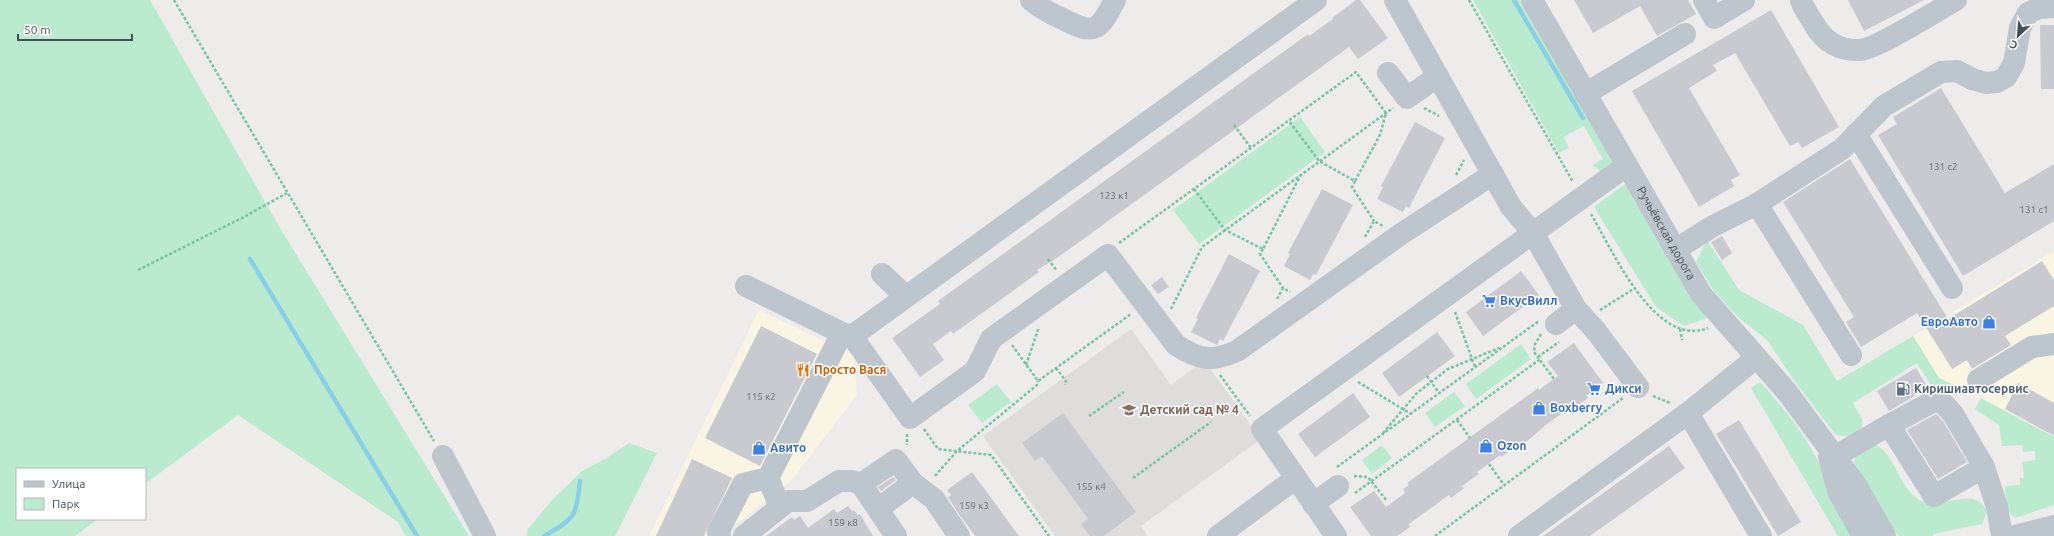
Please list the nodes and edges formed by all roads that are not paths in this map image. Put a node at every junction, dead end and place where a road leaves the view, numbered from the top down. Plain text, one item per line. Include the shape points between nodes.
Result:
1 (1031, 0) edge
2 (1115, 0) edge
3 (1395, 0) edge
4 (1532, 0) edge
5 (1704, 0) edge
6 (1744, 0) edge
7 (1801, 0) edge
8 (1956, 0) edge
9 (1303, 4) edge
10 (2054, 7) edge
11 (1685, 34) dead end
12 (1388, 73) dead end
13 (1438, 76) junction
14 (1585, 94) junction
15 (1856, 134) junction
16 (1626, 166) junction
17 (1493, 174) junction
18 (1757, 204) junction
19 (1533, 233) junction
20 (1675, 250) junction
21 (882, 274) dead end
22 (746, 286) dead end
23 (1952, 288) dead end
24 (906, 297) junction
25 (1581, 315) junction
26 (1548, 322) road end
27 (847, 334) junction
28 (2054, 344) edge
29 (1851, 355) dead end
30 (1756, 358) junction
31 (1978, 380) dead end
32 (1638, 388) road end
33 (1688, 413) junction
34 (1889, 425) junction
35 (1830, 453) junction
36 (443, 456) road end
37 (1984, 467) junction
38 (1344, 477) road end
39 (768, 478) junction
40 (1296, 478) junction
41 (861, 484) junction
42 (918, 487) junction
43 (1313, 504) junction
44 (780, 507) junction
45 (879, 508) junction
46 (2054, 526) edge
47 (485, 536) edge
48 (720, 536) edge
49 (744, 536) edge
50 (896, 536) edge
51 (959, 536) edge
52 (1218, 536) edge
53 (1336, 536) edge
54 (1519, 536) edge
55 (1761, 536) edge
56 (1863, 536) edge
57 (1885, 536) edge
58 (2002, 536) edge
59 (2015, 536) edge

1 - 2 street via 1039,7 1082,29 1092,29 1107,17
3 - 13 street
4 - 14 street, Ручьёвская дорога
5 - 6 street via 1714,18
7 - 8 street via 1818,33 1831,44 1859,51 1874,46
9 - 24 street
10 - 15 street via 2039,8 2028,13 2020,28 2014,63 2006,77 1986,83 1957,71 1941,72 1884,106
11 - 14 street
12 - 13 street via 1407,98
13 - 17 street
14 - 16 street, Ручьёвская дорога
15 - 18 street via 1842,149
15 - 23 street
16 - 19 street
16 - 20 street, Ручьёвская дорога
17 - 19 street via 1511,207
17 - 27 street via 1370,255 1237,351 1223,356 1208,359 1192,355 1176,346 1108,255 991,339 974,371 910,418
18 - 20 street via 1713,226
18 - 29 street
19 - 25 street
19 - 40 street via 1262,429
20 - 30 street, Ручьёвская дорога via 1701,294
21 - 24 street
22 - 27 street
24 - 27 street
25 - 26 street
25 - 32 street
27 - 39 street
28 - 31 street via 2032,347
30 - 33 street
30 - 35 street, Ручьёвская дорога via 1787,392
33 - 54 street
33 - 55 street
34 - 35 street
34 - 37 street via 1936,400 1953,414
34 - 37 street via 1934,496
35 - 56 street, Ручьёвская дорога via 1838,491
35 - 57 street, Ручьёвская дорога via 1856,485
36 - 47 street
37 - 58 street via 1997,507
38 - 43 street
39 - 44 street
39 - 48 street via 743,484 718,532
40 - 43 street
40 - 52 street
41 - 42 street via 896,460
41 - 44 street via 839,481 808,501 788,501
41 - 45 street
42 - 45 street
42 - 51 street via 934,499
43 - 53 street
44 - 49 street
45 - 50 street
46 - 59 street

